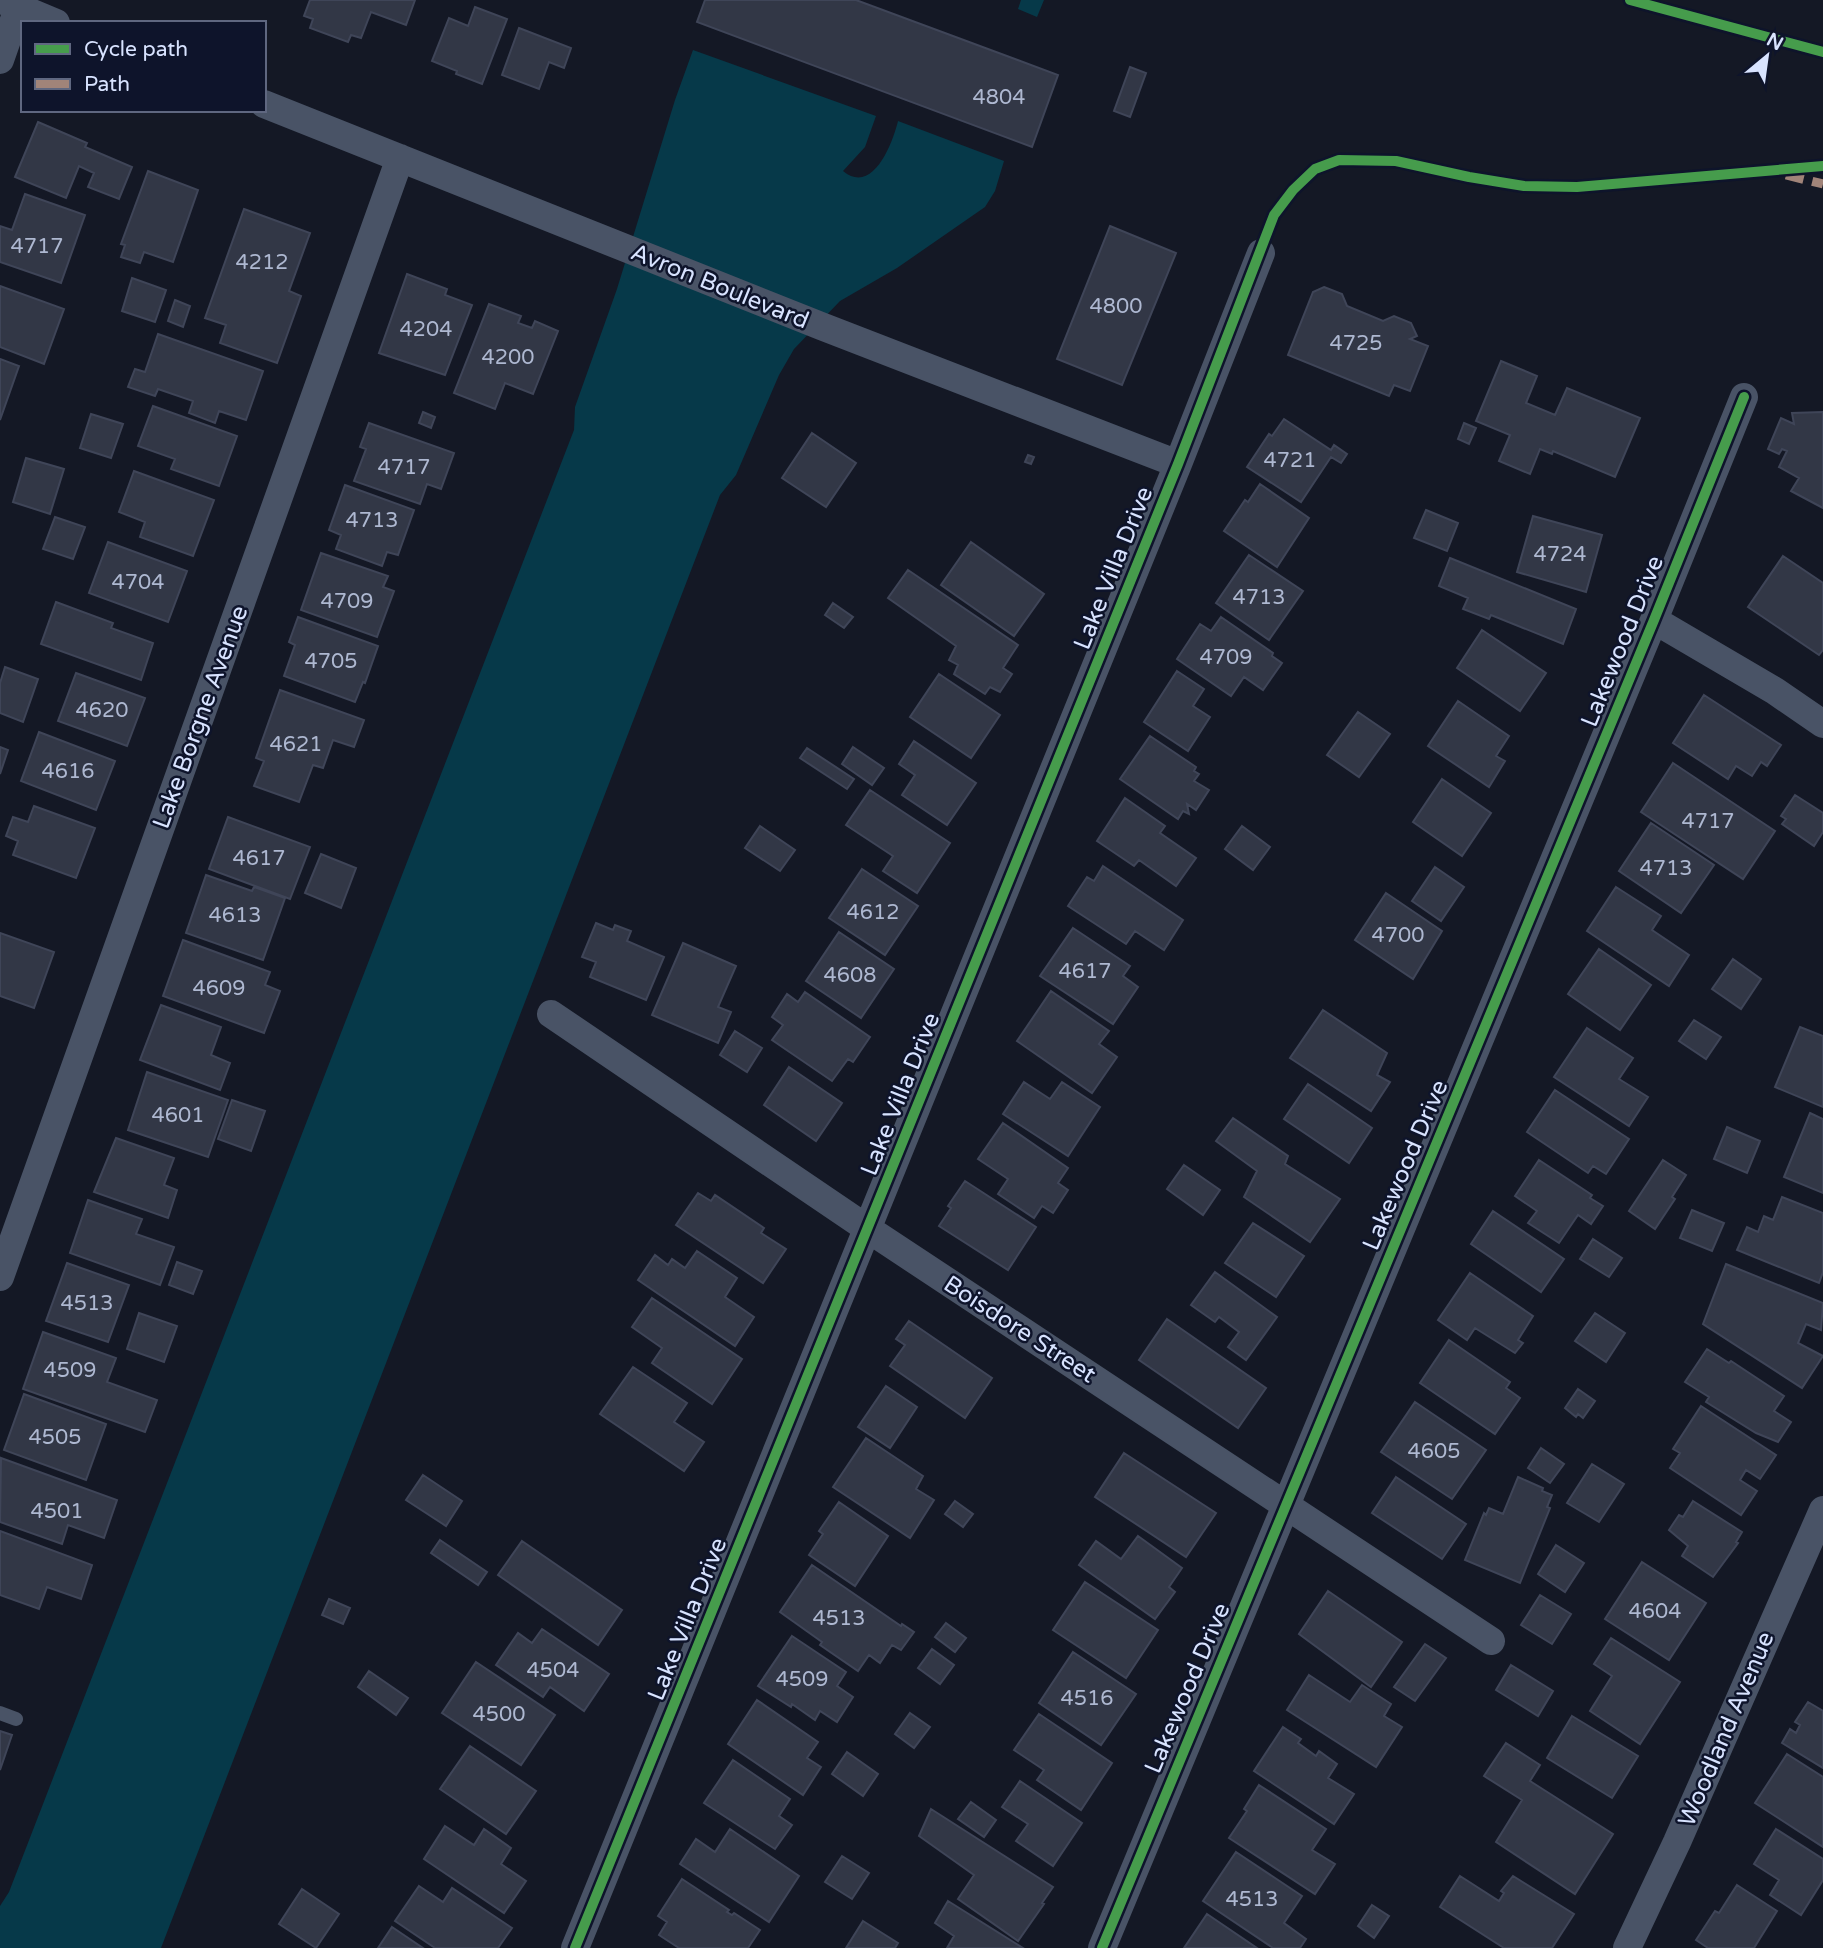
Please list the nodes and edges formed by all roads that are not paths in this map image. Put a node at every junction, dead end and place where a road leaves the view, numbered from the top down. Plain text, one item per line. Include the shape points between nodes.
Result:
1 (14, 3) edge
2 (52, 21) edge
3 (0, 60) edge
4 (266, 105) edge
5 (400, 158) junction
6 (1261, 253) dead end
7 (1744, 397) dead end
8 (1178, 464) junction
9 (1654, 620) junction
10 (1823, 724) edge
11 (551, 1014) dead end
12 (868, 1229) junction
13 (0, 1277) edge
14 (1286, 1504) junction
15 (1823, 1510) edge
16 (1491, 1642) dead end
17 (0, 1713) edge
18 (16, 1719) dead end
19 (575, 1948) edge
20 (1102, 1948) edge
21 (1627, 1948) edge

1 - 2 street
1 - 3 street
4 - 5 street, Avron Boulevard
5 - 8 street, Avron Boulevard
5 - 13 street, Lake Borgne Avenue
6 - 8 street, Lake Villa Drive
7 - 9 street, Lakewood Drive
8 - 12 street, Lake Villa Drive
9 - 10 street
9 - 14 street, Lakewood Drive
11 - 12 street, Boisdore Street
12 - 14 street, Boisdore Street
12 - 19 street, Lake Villa Drive
14 - 16 street, Boisdore Street
14 - 20 street, Lakewood Drive
15 - 21 street, Woodland Avenue
17 - 18 lane

